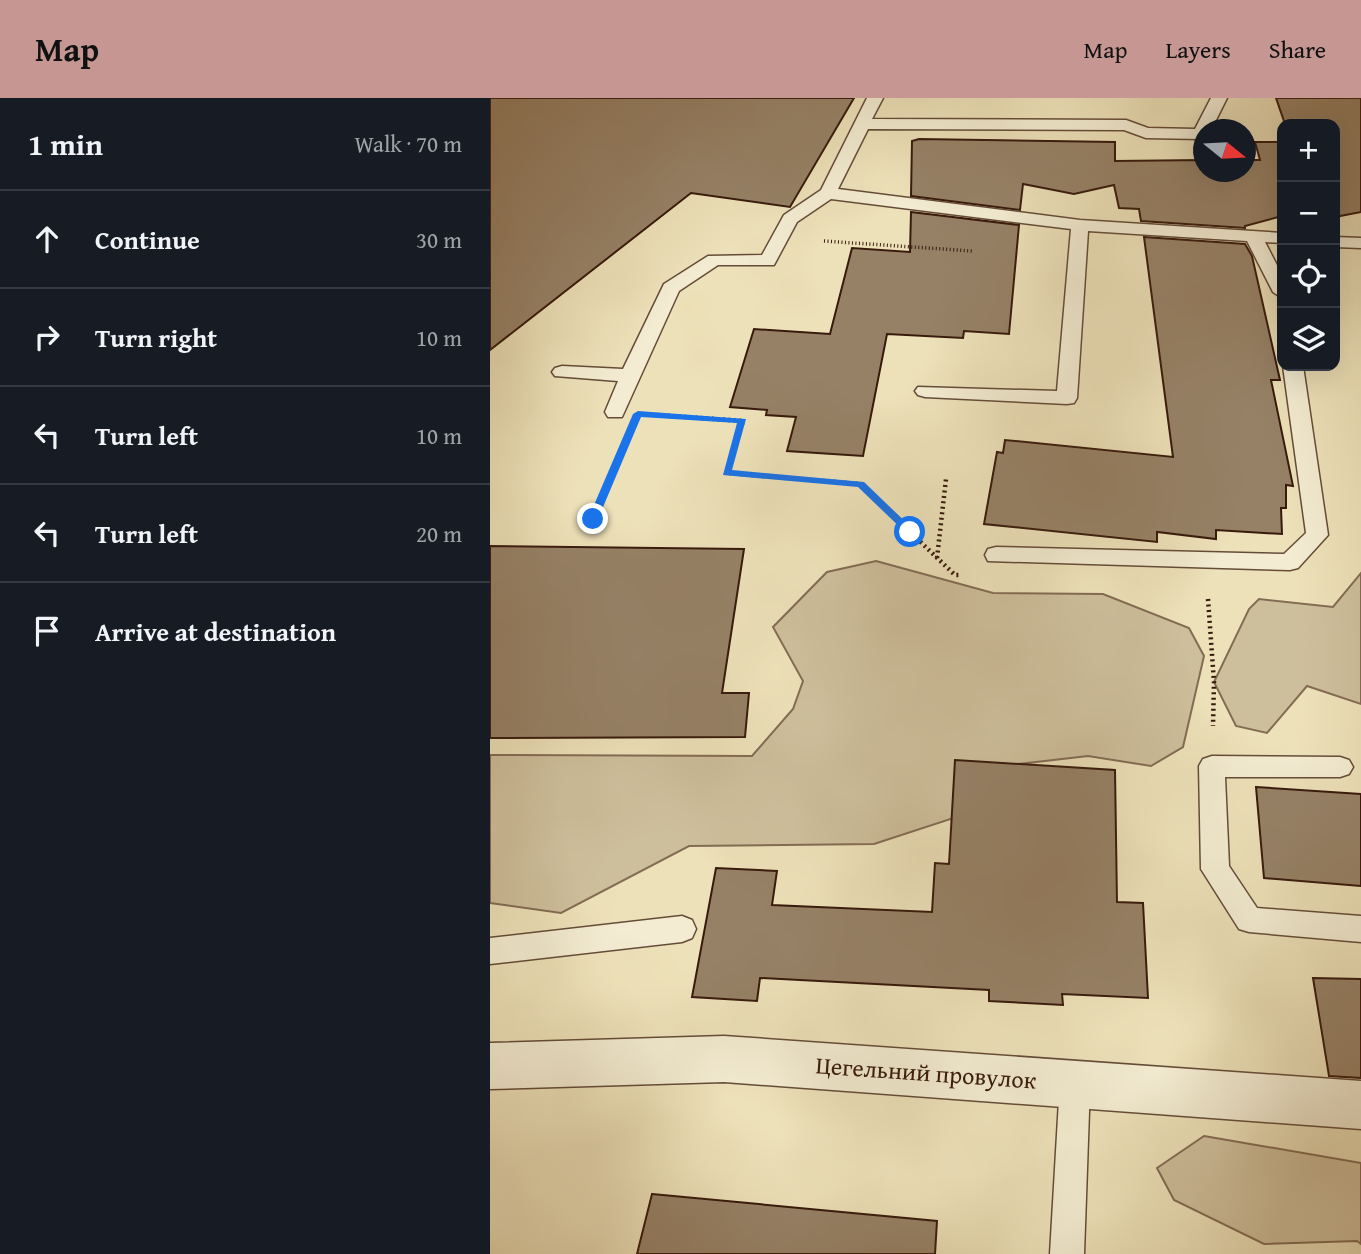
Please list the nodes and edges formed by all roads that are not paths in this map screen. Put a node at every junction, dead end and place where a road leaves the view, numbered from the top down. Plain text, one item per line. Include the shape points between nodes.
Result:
1 (875, 98) edge
2 (1219, 98) edge
3 (862, 124) junction
4 (828, 193) junction
5 (1080, 225) junction
6 (1253, 236) junction
7 (1277, 238) edge
8 (1340, 243) edge
9 (1359, 248) edge
10 (1277, 282) edge
11 (1294, 371) edge
12 (562, 372) dead end
13 (630, 376) junction
14 (925, 391) dead end
15 (615, 412) road end
16 (996, 555) dead end
17 (1340, 767) dead end
18 (682, 929) dead end
19 (1361, 929) edge
20 (490, 951) edge
21 (490, 1066) edge
22 (1075, 1083) junction
23 (1361, 1105) edge
24 (1067, 1254) edge

1 - 3 lane
2 - 3 lane via 1201,134 1146,133 1126,125
3 - 4 lane
4 - 5 lane
4 - 13 lane via 790,219 768,261 714,260 671,288
5 - 6 lane
5 - 14 lane via 1067,398
6 - 7 lane
6 - 10 lane
8 - 9 lane
11 - 16 lane via 1317,534 1290,562
12 - 13 lane
13 - 15 lane
17 - 19 lane via 1212,766 1215,869 1249,920
18 - 20 lane
21 - 22 street, Цегельний провулок via 724,1059
22 - 23 street, Цегельний провулок
22 - 24 lane

